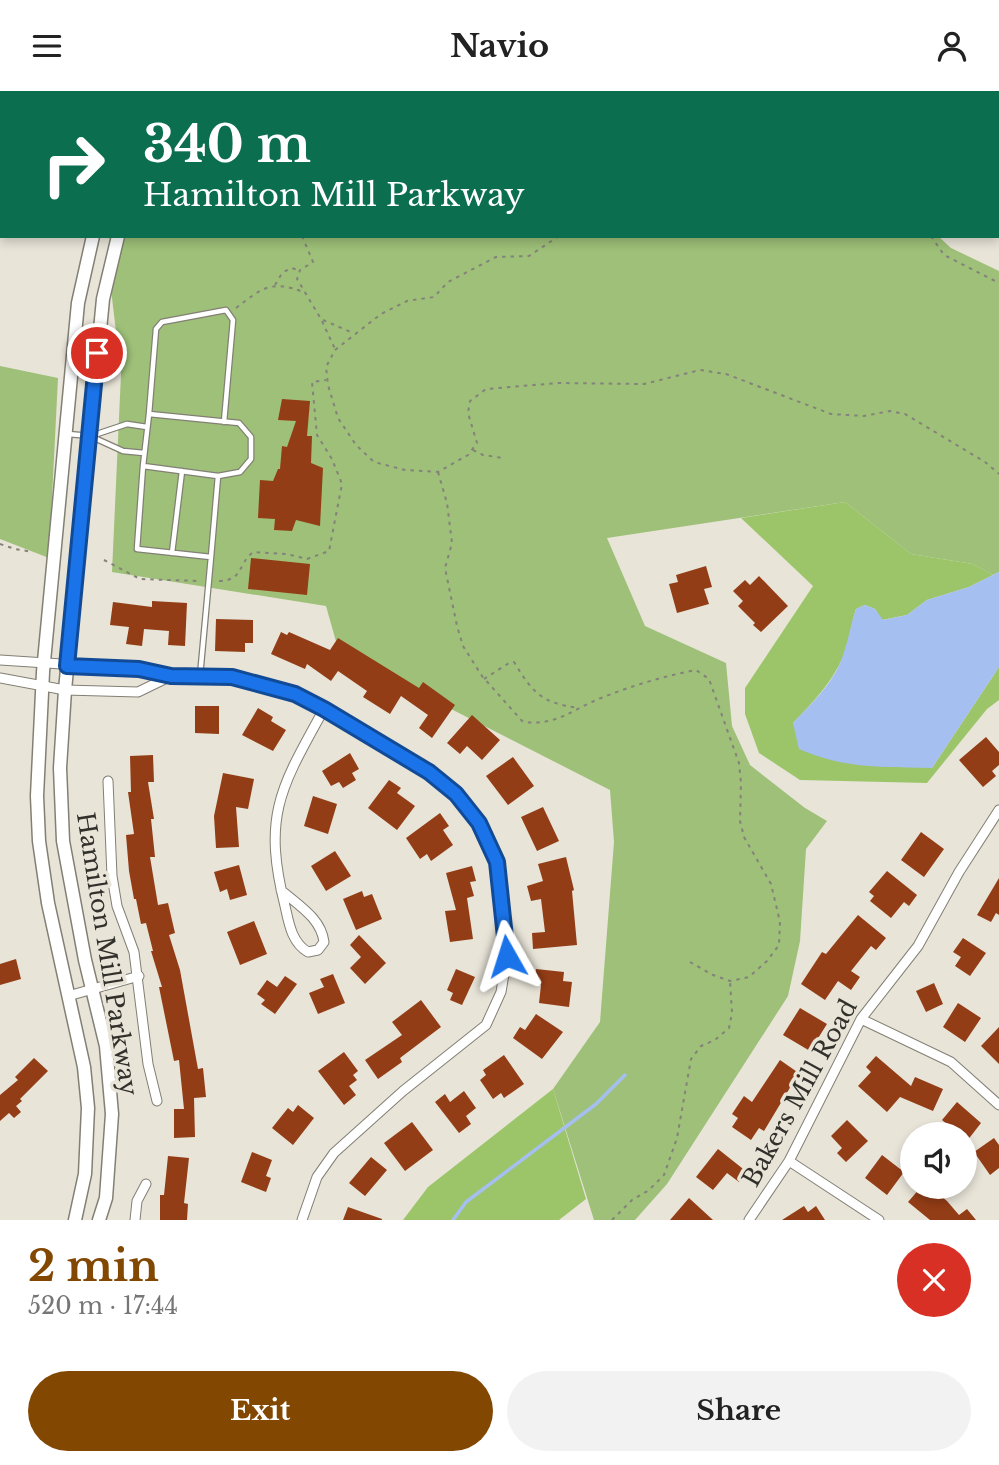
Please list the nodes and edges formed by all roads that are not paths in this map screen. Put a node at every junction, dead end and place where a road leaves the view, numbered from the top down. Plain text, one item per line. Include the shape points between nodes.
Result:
1 (93, 238) edge
2 (118, 238) edge
3 (149, 414) junction
4 (223, 422) junction
5 (147, 427) junction
6 (66, 434) junction
7 (90, 436) junction
8 (144, 453) junction
9 (143, 466) junction
10 (182, 471) junction
11 (218, 476) junction
12 (172, 553) junction
13 (211, 557) junction
14 (0, 660) edge
15 (44, 663) junction
16 (67, 666) junction
17 (171, 676) junction
18 (200, 677) junction
19 (0, 678) edge
20 (42, 687) junction
21 (65, 690) junction
22 (324, 709) junction
23 (108, 781) dead end
24 (999, 810) edge
25 (281, 890) junction
26 (139, 976) junction
27 (92, 990) junction
28 (68, 996) junction
29 (861, 1019) junction
30 (157, 1101) dead end
31 (999, 1105) edge
32 (789, 1161) junction
33 (146, 1184) dead end
34 (75, 1220) edge
35 (99, 1220) edge
36 (135, 1220) edge
37 (302, 1220) edge
38 (749, 1220) edge
39 (879, 1220) edge

1 - 6 street, Hamilton Mill Parkway via 78,303
2 - 7 street, Hamilton Mill Parkway via 103,299
3 - 4 lane
3 - 4 lane via 156,330 162,322 226,310 233,320
3 - 5 lane
4 - 11 lane via 239,423 251,437 251,459 240,472
5 - 7 lane via 127,425
5 - 8 lane
6 - 7 lane
6 - 15 street, Hamilton Mill Parkway
7 - 8 lane via 123,451
7 - 16 street, Hamilton Mill Parkway
8 - 9 lane
9 - 10 lane
9 - 12 lane via 137,549
10 - 11 lane
10 - 12 lane
11 - 13 lane
12 - 13 lane
13 - 18 lane
14 - 15 street
15 - 16 street
15 - 20 street, Hamilton Mill Parkway
16 - 17 street via 139,669
16 - 21 street, Hamilton Mill Parkway
17 - 18 street
17 - 21 street via 138,692
18 - 22 street via 232,677 295,694
19 - 20 street
20 - 21 street
20 - 28 street, Hamilton Mill Parkway via 39,841
21 - 27 street, Hamilton Mill Parkway via 60,768 63,841
22 - 25 street via 279,799 274,846
22 - 37 street via 429,772 456,794 479,823 497,862 507,956 501,992 486,1025 334,1153 317,1177
23 - 26 street via 112,876
24 - 29 street, Bakers Mill Road via 918,946
25 - 25 street via 299,947 308,952 318,950 324,942 323,932 312,916
26 - 27 street
26 - 30 street via 148,1065
27 - 28 street
27 - 35 street, Hamilton Mill Parkway via 106,1046 112,1114 106,1198
28 - 34 street, Hamilton Mill Parkway via 88,1108 85,1174
29 - 31 street via 951,1062
29 - 32 street, Bakers Mill Road
32 - 38 street, Bakers Mill Road
32 - 39 street
33 - 36 street via 137,1201

